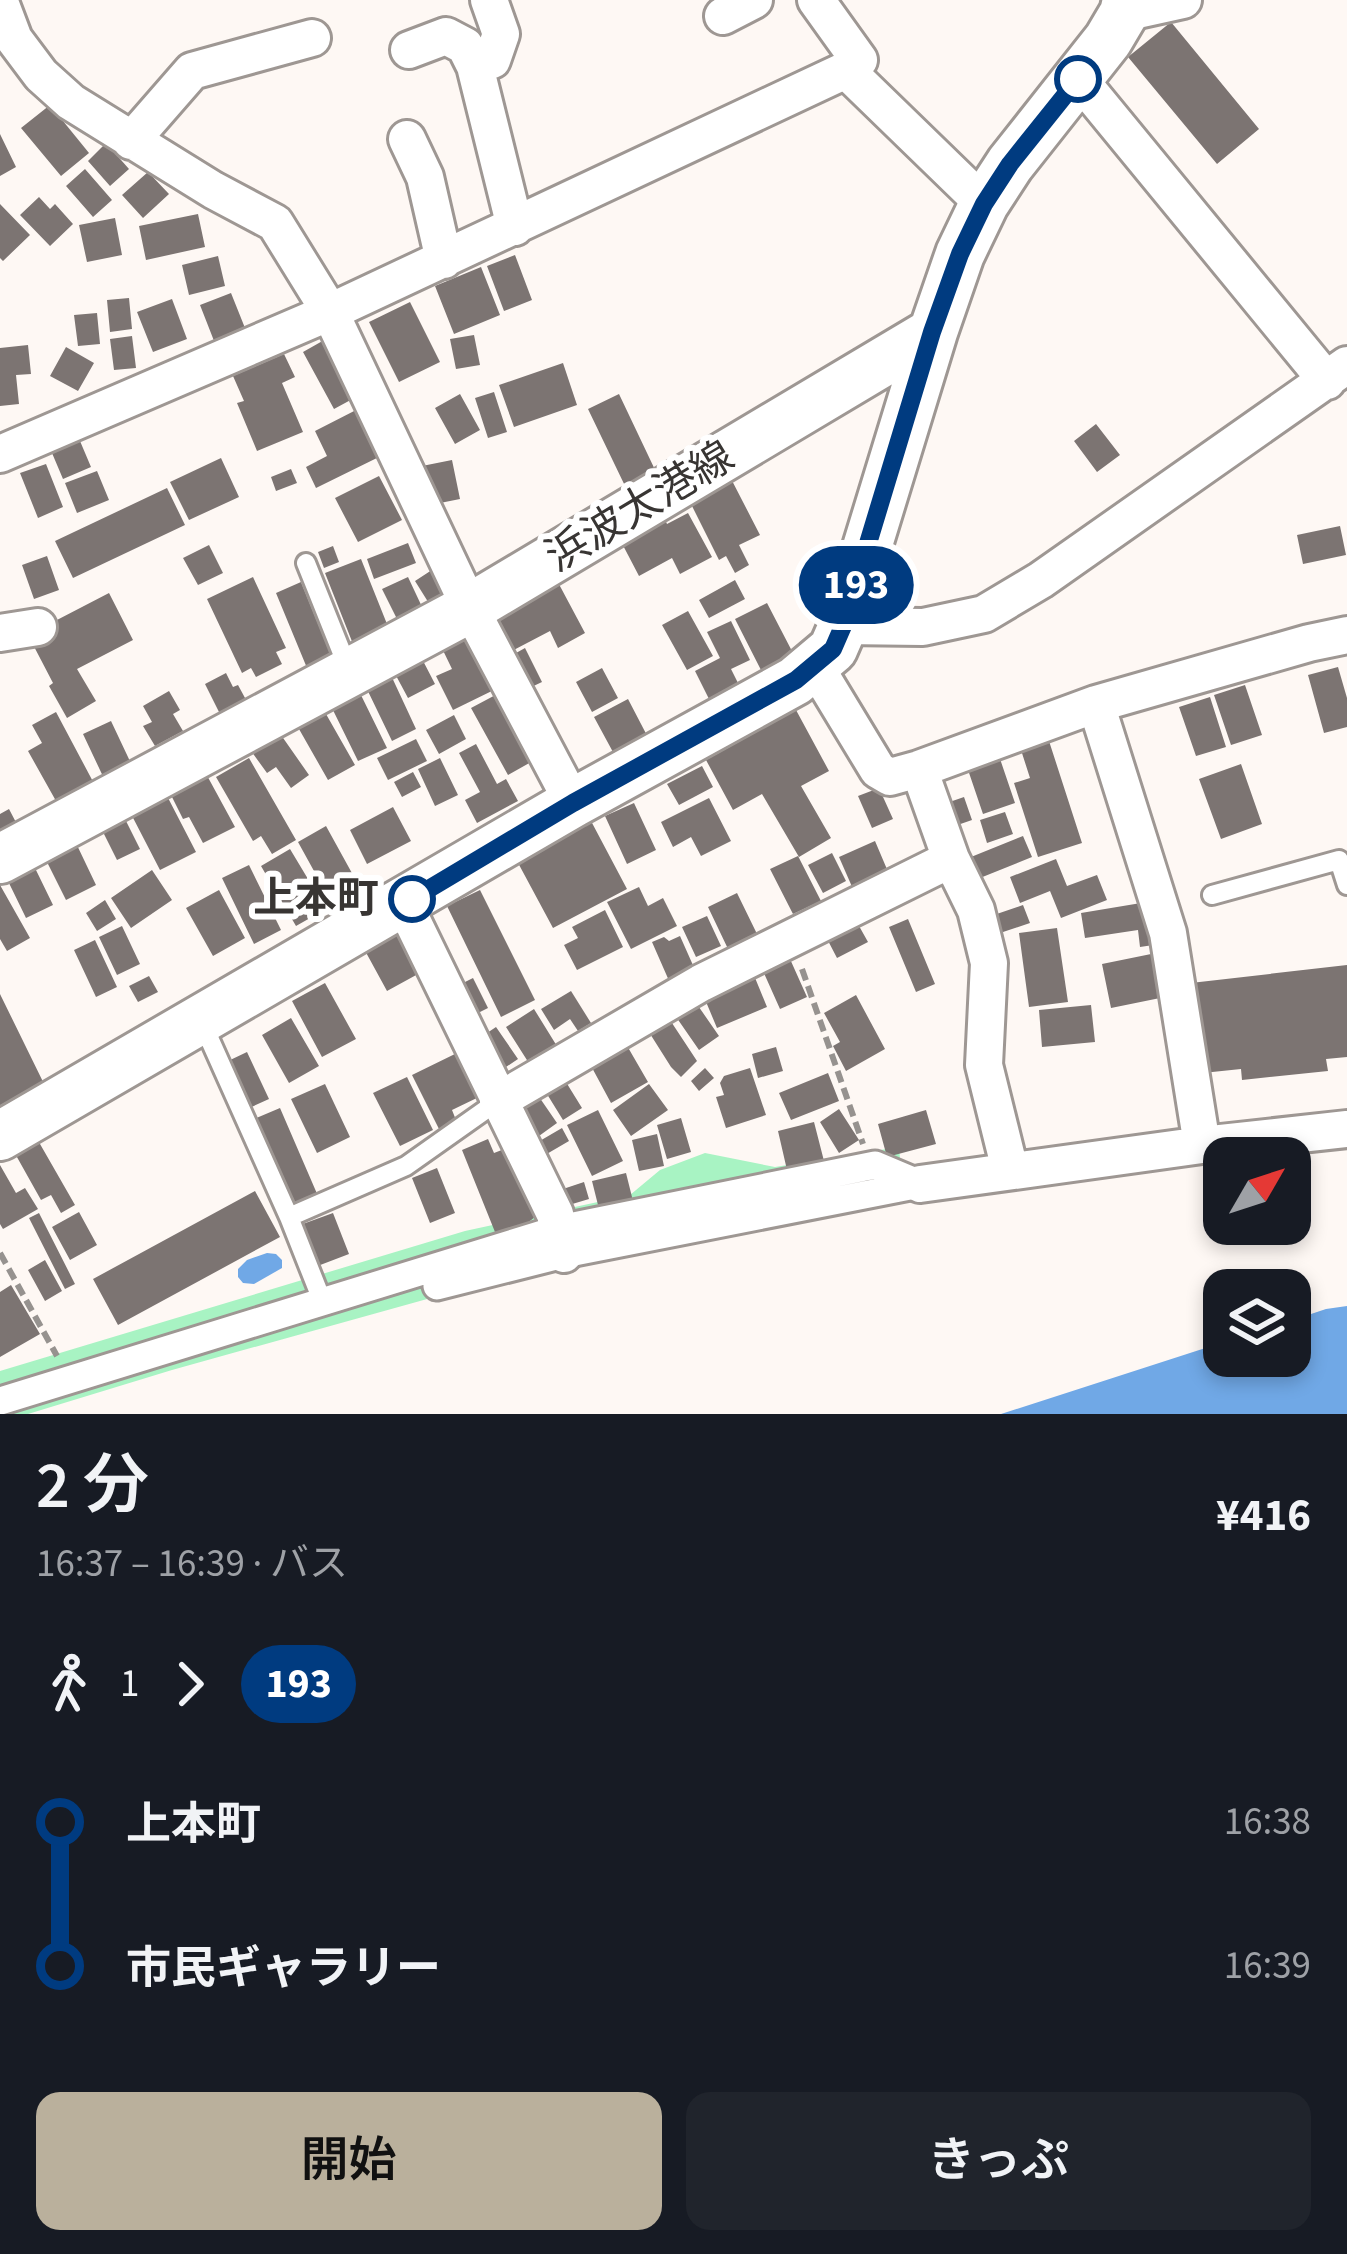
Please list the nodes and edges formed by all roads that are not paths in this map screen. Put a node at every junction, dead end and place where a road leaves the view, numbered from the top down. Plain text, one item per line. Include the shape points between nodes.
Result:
1 (489, 0) edge
2 (816, 0) edge
3 (1183, 0) edge
4 (0, 2) edge
5 (1126, 7) edge
6 (312, 38) dead end
7 (409, 50) dead end
8 (475, 67) junction
9 (846, 70) junction
10 (1078, 79) junction
11 (406, 139) dead end
12 (131, 141) junction
13 (984, 204) junction
14 (514, 227) junction
15 (444, 260) junction
16 (330, 312) junction
17 (932, 332) junction
18 (1337, 374) edge
19 (0, 454) edge
20 (306, 563) dead end
21 (470, 608) junction
22 (843, 626) junction
23 (38, 627) dead end
24 (0, 633) edge
25 (1347, 635) edge
26 (815, 666) junction
27 (350, 672) junction
28 (1096, 704) junction
29 (919, 770) junction
30 (573, 803) junction
31 (0, 859) edge
32 (951, 859) junction
33 (1347, 885) edge
34 (1212, 895) dead end
35 (404, 904) junction
36 (202, 1020) junction
37 (498, 1101) junction
38 (1347, 1129) edge
39 (2, 1131) edge
40 (1202, 1145) junction
41 (1010, 1170) junction
42 (920, 1184) junction
43 (290, 1216) junction
44 (562, 1242) junction
45 (323, 1303) junction
46 (0, 1401) edge

1 - 8 street via 501,34 492,60
2 - 9 street via 859,60
3 - 5 street
4 - 12 street via 41,75
5 - 10 main road
6 - 12 street via 191,71
7 - 8 street via 446,36 465,46
8 - 14 street
9 - 13 street
9 - 14 street
10 - 13 main road
10 - 18 street
11 - 15 street via 425,177
12 - 16 street via 275,223
13 - 17 main road
14 - 15 street
15 - 16 street
16 - 19 street
16 - 21 street
17 - 21 main road, 浜波太港線
17 - 22 main road
18 - 22 street via 984,614 923,627
20 - 27 lane
21 - 27 main road, 浜波太港線
21 - 30 street
22 - 26 main road
23 - 24 street
25 - 28 street
26 - 29 street via 878,770 890,777
26 - 30 main road
27 - 31 main road, 浜波太港線
28 - 29 street
28 - 40 street via 1168,933
29 - 32 street
30 - 35 main road
32 - 37 street via 701,983
32 - 41 street via 976,910 988,963 984,1065
33 - 34 lane via 1339,860
35 - 36 main road
35 - 37 street
36 - 39 main road
36 - 43 lane
37 - 43 lane via 406,1166
37 - 44 street
38 - 40 street
40 - 41 street
41 - 42 street
42 - 44 street
42 - 44 street via 875,1165
43 - 45 lane
44 - 45 street
45 - 46 street

